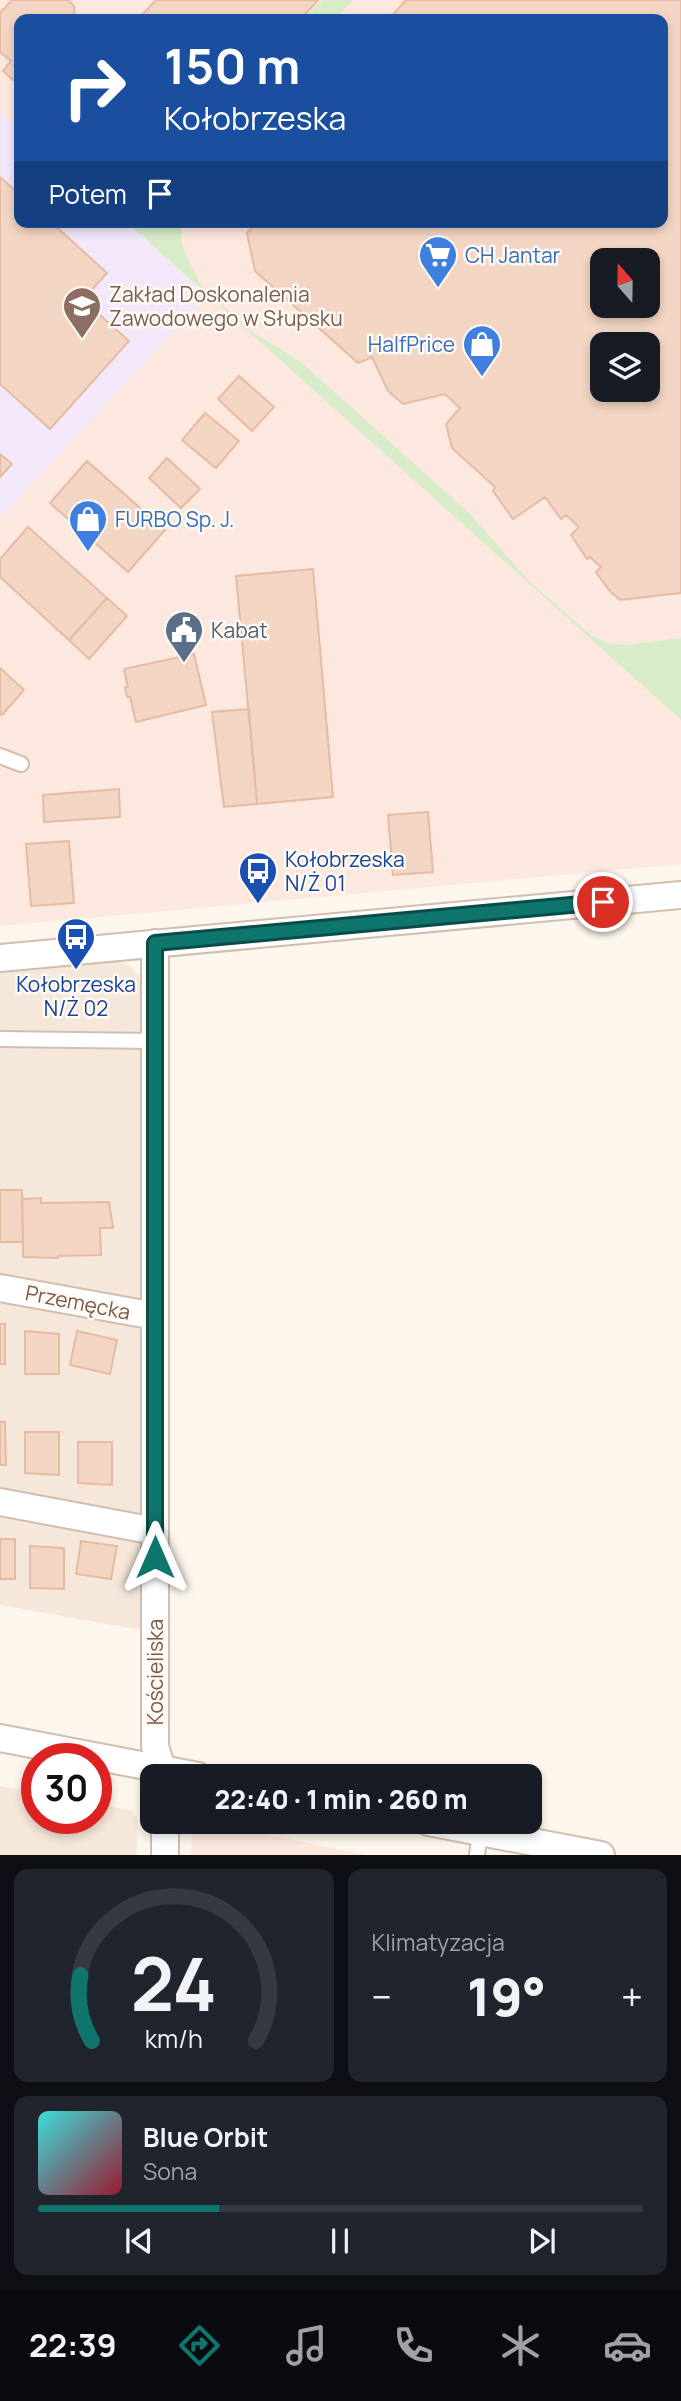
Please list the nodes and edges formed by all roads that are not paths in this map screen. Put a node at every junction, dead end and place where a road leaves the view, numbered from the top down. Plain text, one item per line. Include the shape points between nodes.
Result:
1 (0, 755) edge
2 (20, 764) dead end
3 (681, 895) edge
4 (155, 943) junction
5 (0, 958) edge
6 (0, 1039) edge
7 (155, 1041) junction
8 (0, 1288) edge
9 (155, 1316) junction
10 (0, 1502) edge
11 (155, 1531) junction
12 (0, 1738) edge
13 (161, 1764) edge
14 (140, 1768) edge
15 (165, 1834) edge
16 (456, 1834) edge
17 (479, 1844) edge
18 (165, 1855) edge
19 (601, 1855) edge

1 - 2 lane
3 - 4 street
4 - 5 street
4 - 7 street, Kościeliska
6 - 7 lane
7 - 9 street, Kościeliska
8 - 9 street, Przemęcka
9 - 11 street, Kościeliska
10 - 11 street
11 - 13 street, Kościeliska via 155,1746
12 - 14 street
15 - 18 street
16 - 17 street
17 - 19 street

